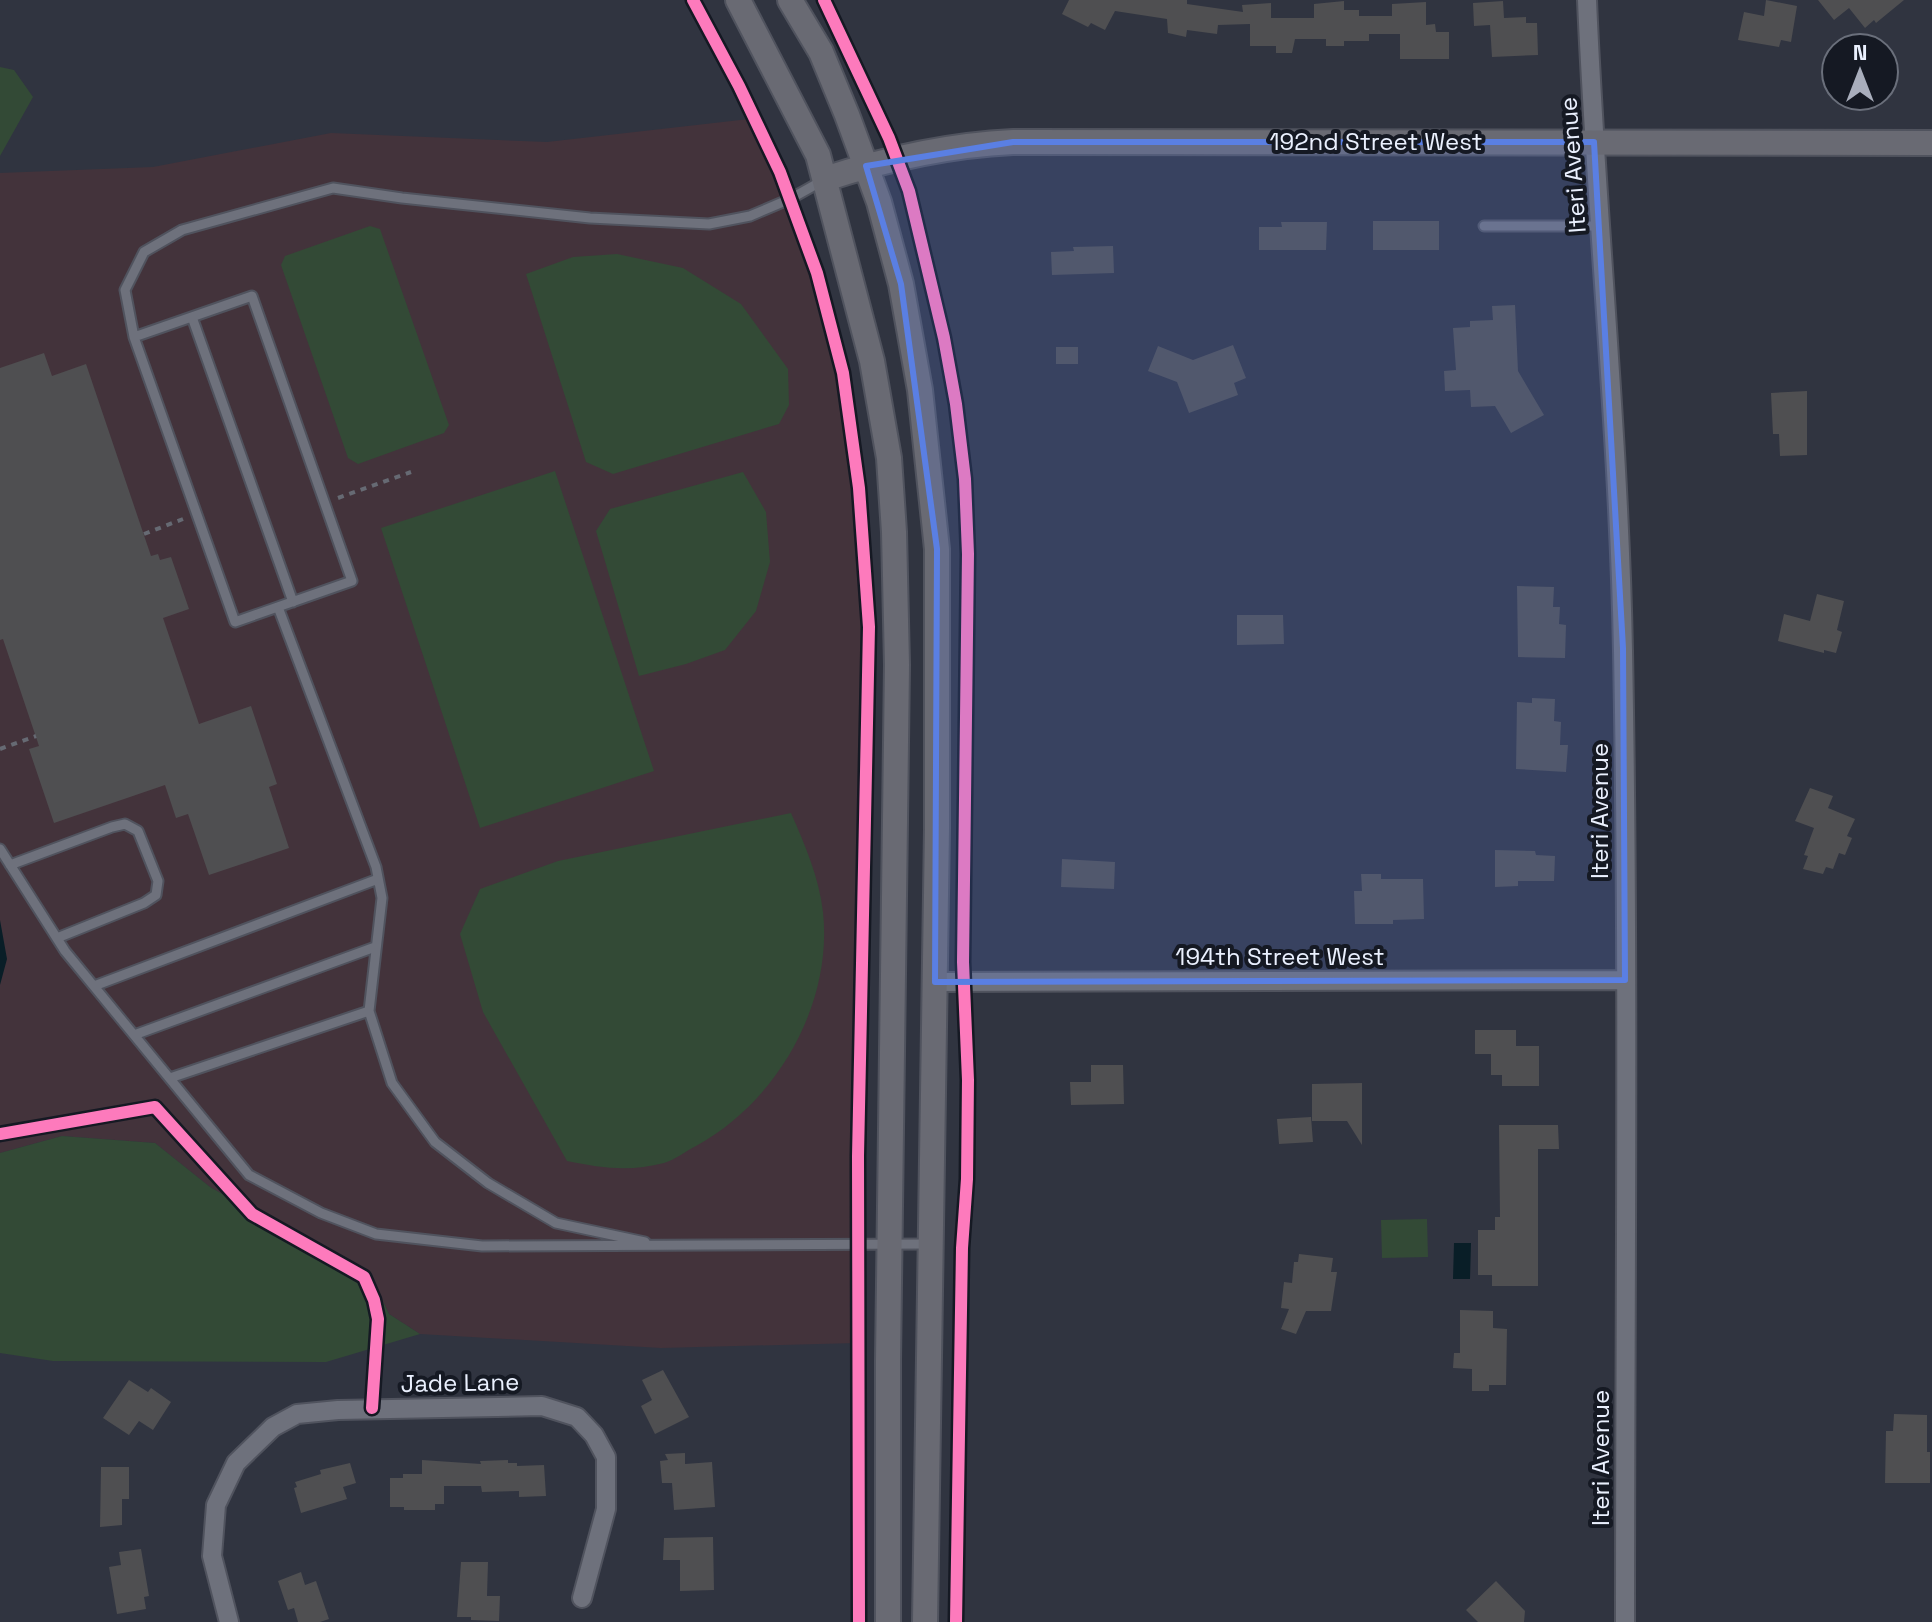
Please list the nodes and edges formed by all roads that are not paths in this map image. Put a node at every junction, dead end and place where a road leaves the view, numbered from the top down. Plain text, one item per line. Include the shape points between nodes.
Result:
1 (738, 0) edge
2 (790, 0) edge
3 (1587, 0) edge
4 (1594, 142) junction
5 (1932, 143) edge
6 (866, 166) junction
7 (825, 179) junction
8 (1484, 226) dead end
9 (1601, 226) junction
10 (192, 317) junction
11 (134, 337) junction
12 (293, 602) junction
13 (278, 607) junction
14 (0, 849) edge
15 (10, 865) junction
16 (378, 879) junction
17 (57, 938) junction
18 (375, 947) junction
19 (1625, 980) junction
20 (935, 982) junction
21 (94, 986) junction
22 (369, 1011) junction
23 (134, 1035) junction
24 (170, 1078) junction
25 (890, 1244) junction
26 (931, 1244) junction
27 (666, 1246) junction
28 (582, 1598) dead end
29 (229, 1622) edge
30 (888, 1622) edge
31 (925, 1622) edge
32 (1625, 1622) edge

1 - 7 main road via 818,155
2 - 6 main road via 821,52
3 - 4 street, Iteri Avenue
4 - 5 main road, 192nd Street West
4 - 6 main road, 192nd Street West via 1013,142 951,147
4 - 9 street, Iteri Avenue
6 - 7 main road, 192nd Street West
6 - 20 main road via 901,284 920,390 937,549
7 - 11 lane via 750,216 709,224 590,218 333,188 182,230 144,252 125,290
7 - 25 main road via 872,361 889,458 894,532
8 - 9 lane
9 - 19 street, Iteri Avenue via 1623,648
10 - 11 lane
10 - 12 lane
10 - 12 lane via 252,296 352,581
11 - 13 lane via 235,622
12 - 13 lane
13 - 16 lane
14 - 15 lane
15 - 17 lane
15 - 17 lane via 112,827 125,824 138,831 158,881 156,895
16 - 18 lane via 382,898
16 - 21 lane
17 - 21 lane
18 - 22 lane
18 - 23 lane
19 - 20 street, 194th Street West
19 - 32 street, Iteri Avenue
20 - 26 main road
21 - 23 lane
22 - 24 lane
22 - 27 lane via 392,1083 435,1142 488,1183 556,1223
23 - 24 lane
24 - 27 lane via 249,1175 321,1213 376,1234 482,1246
25 - 26 lane
25 - 27 lane
25 - 30 main road
26 - 31 main road
28 - 29 street, Jade Lane via 606,1509 606,1457 577,1417 542,1406 338,1410 297,1414 273,1427 236,1463 216,1505 212,1556

